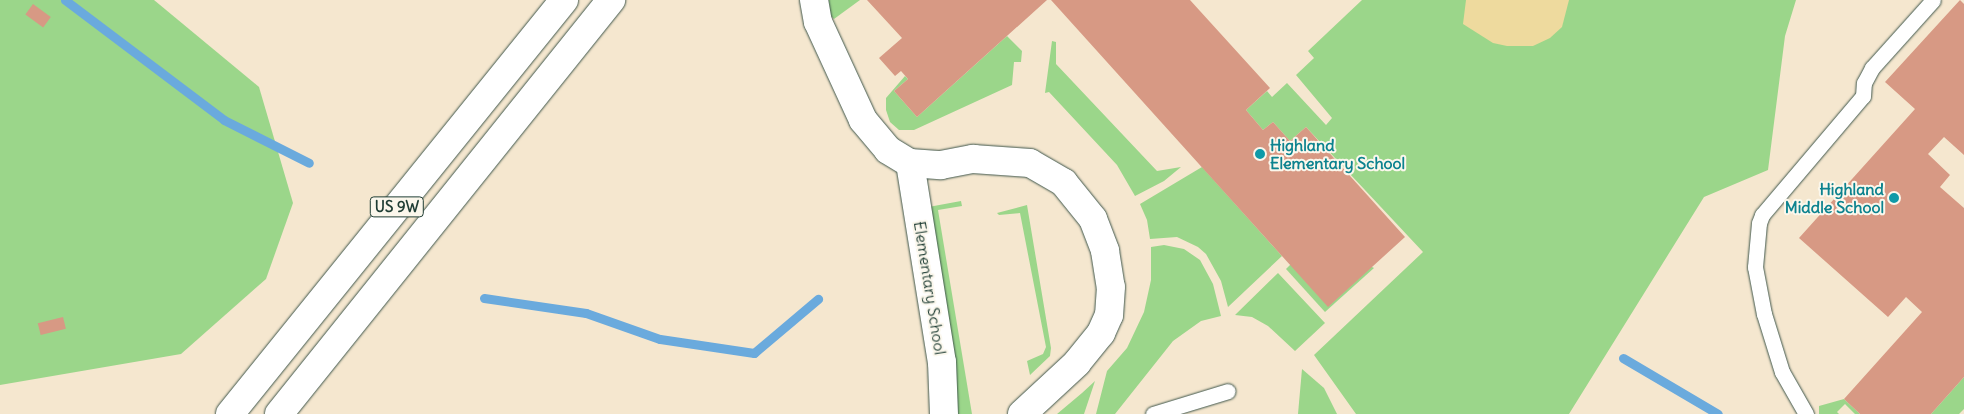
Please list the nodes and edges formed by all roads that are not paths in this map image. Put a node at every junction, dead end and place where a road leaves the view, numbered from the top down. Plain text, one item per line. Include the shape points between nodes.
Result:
1 (564, 0) edge
2 (611, 0) edge
3 (814, 0) edge
4 (1933, 0) edge
5 (910, 163) junction
6 (1228, 391) dead end
7 (230, 414) edge
8 (279, 414) edge
9 (944, 414) edge
10 (1022, 414) edge
11 (1153, 414) edge
12 (1806, 414) edge

1 - 7 main road, US 9W
2 - 8 main road, US 9W
3 - 5 main road via 818,22 863,120 888,150
4 - 12 lane via 1872,68 1864,83 1863,96 1762,215 1759,223 1755,267 1765,319 1782,372
5 - 9 main road, Elementary School via 942,362
5 - 10 main road via 941,165 973,158 1030,163 1064,183 1093,219 1106,251 1109,315 1101,333 1077,363
6 - 11 lane

